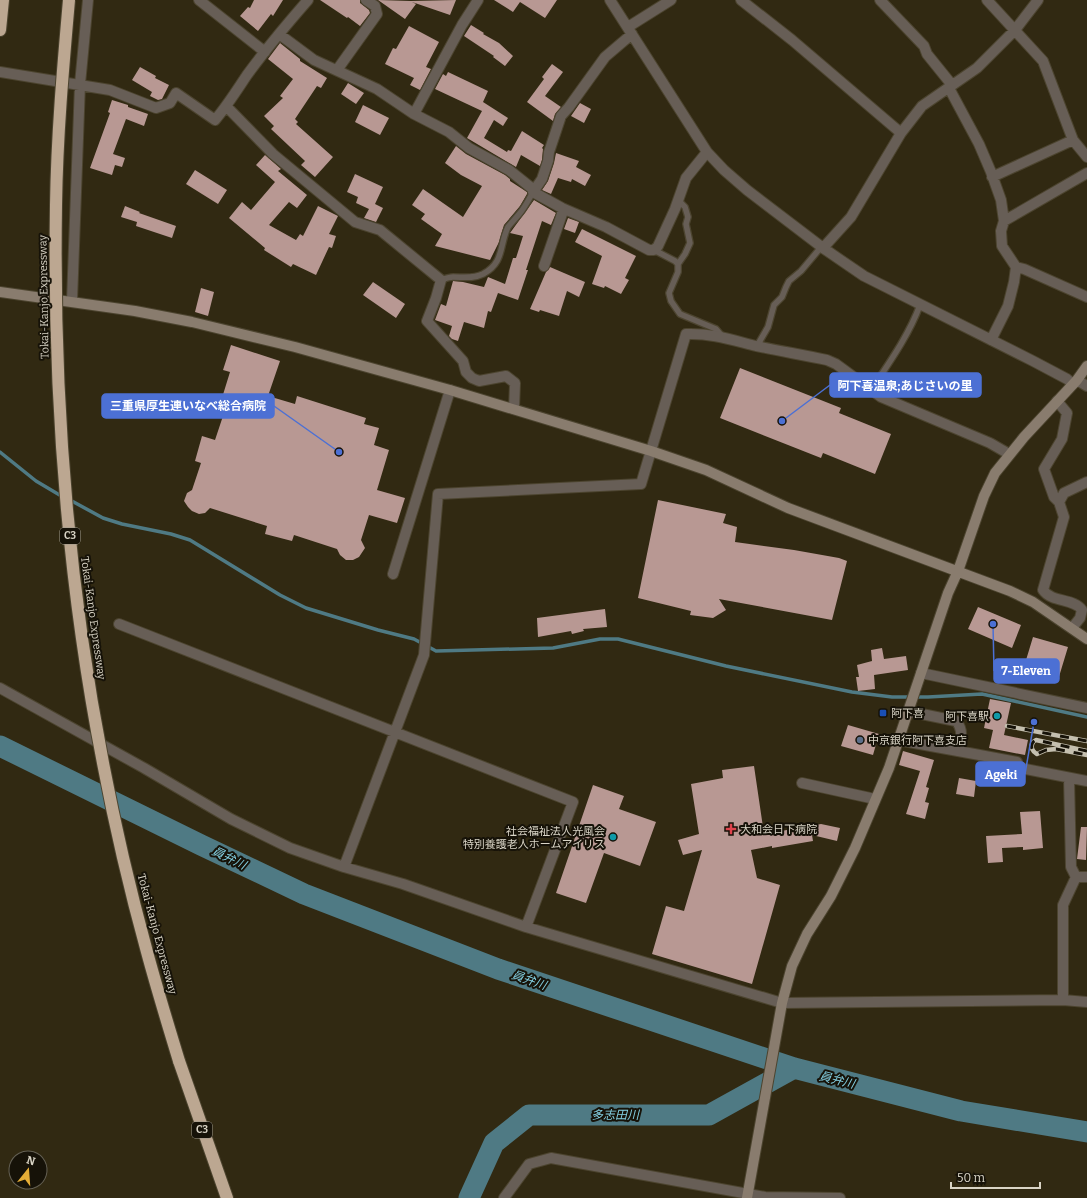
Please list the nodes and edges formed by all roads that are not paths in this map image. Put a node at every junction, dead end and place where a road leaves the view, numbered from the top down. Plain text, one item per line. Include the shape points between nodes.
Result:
1 (3, 0) edge
2 (69, 0) edge
3 (88, 0) edge
4 (199, 0) edge
5 (308, 0) edge
6 (366, 0) edge
7 (478, 0) edge
8 (610, 0) edge
9 (671, 0) edge
10 (741, 0) edge
11 (880, 0) edge
12 (987, 0) edge
13 (1038, 0) edge
14 (0, 30) edge
15 (1015, 30) junction
16 (630, 31) junction
17 (279, 34) junction
18 (265, 52) junction
19 (337, 70) junction
20 (0, 72) edge
21 (80, 84) junction
22 (950, 87) junction
23 (226, 106) junction
24 (414, 114) junction
25 (901, 132) junction
26 (1073, 140) junction
27 (707, 152) junction
28 (1087, 156) edge
29 (1087, 173) edge
30 (992, 177) junction
31 (534, 191) junction
32 (678, 200) junction
33 (562, 208) junction
34 (1004, 221) junction
35 (823, 247) junction
36 (654, 250) junction
37 (678, 264) junction
38 (544, 266) dead end
39 (1016, 267) junction
40 (441, 280) junction
41 (0, 292) edge
42 (1087, 297) edge
43 (72, 301) junction
44 (920, 305) junction
45 (722, 336) junction
46 (991, 340) junction
47 (757, 346) junction
48 (1087, 366) edge
49 (1075, 382) junction
50 (1087, 386) edge
51 (450, 390) junction
52 (871, 390) junction
53 (1057, 401) junction
54 (514, 409) junction
55 (651, 451) junction
56 (1010, 454) junction
57 (1087, 482) edge
58 (1058, 502) junction
59 (958, 571) junction
60 (393, 574) dead end
61 (119, 624) dead end
62 (1072, 628) junction
63 (1087, 639) edge
64 (921, 673) junction
65 (0, 688) edge
66 (1087, 708) edge
67 (907, 711) junction
68 (395, 732) junction
69 (898, 740) junction
70 (958, 750) junction
71 (1069, 778) junction
72 (1087, 781) edge
73 (802, 783) dead end
74 (875, 799) junction
75 (344, 867) junction
76 (1076, 877) junction
77 (1087, 877) edge
78 (526, 927) junction
79 (1063, 1000) junction
80 (1087, 1002) edge
81 (782, 1003) junction
82 (747, 1196) edge
83 (227, 1198) edge
84 (504, 1198) edge
85 (840, 1198) edge

1 - 14 highway
2 - 83 highway, Tokai-Kanjo Expressway / C3, bridge via 60,100 56,204 57,325 61,437 71,553 86,669 117,830 147,953 179,1061
3 - 21 street
4 - 18 street
5 - 17 street
6 - 19 street via 375,6 377,14
7 - 24 street
8 - 16 street
9 - 16 street
10 - 25 street
11 - 22 street via 924,46
12 - 15 street
13 - 15 street
15 - 22 street via 977,68
15 - 26 street via 1043,61
16 - 27 street
16 - 31 street via 604,57 560,116 542,179
17 - 18 street
17 - 19 street via 314,60
18 - 23 street
19 - 24 street via 377,89
20 - 21 street
21 - 23 street via 110,90 156,108 170,103 176,93 215,120
21 - 43 street
22 - 25 street via 922,106
22 - 30 street via 979,144
23 - 40 street via 273,154 355,222 380,230
24 - 31 street via 449,132 469,148 509,170
25 - 35 street via 851,217
26 - 28 street
26 - 30 street
27 - 32 street via 689,172
27 - 35 street via 747,190
29 - 34 street
30 - 34 street via 1001,200
31 - 33 street
31 - 40 lane via 507,229 498,260 488,270 472,278 452,277
32 - 36 street
32 - 37 lane via 685,207 688,217 686,224 690,243
33 - 36 street via 606,227 649,250
33 - 38 street
34 - 39 street via 1001,231 1002,246
35 - 44 street via 864,276
35 - 47 lane via 789,281 782,297 774,305 768,326
36 - 37 lane
37 - 45 lane via 678,272 669,294 671,300 680,314 716,329
39 - 42 street
39 - 46 street via 1008,306
40 - 54 street via 427,321 462,361 466,372 472,378 480,381 506,376 515,383
41 - 43 street
43 - 51 street via 142,312 265,339
44 - 46 street
44 - 52 lane via 916,316
45 - 47 street
45 - 55 street via 686,334
46 - 49 street
47 - 52 street via 827,360
48 - 49 street
49 - 50 street
49 - 53 street
51 - 54 street
51 - 60 street
52 - 56 street via 881,397
53 - 56 street
53 - 58 street via 1067,413 1062,439 1044,469
54 - 55 street
55 - 59 street via 706,470 788,508
55 - 68 street via 641,484 438,494 424,655
56 - 59 street via 995,473 984,496
57 - 58 street via 1064,493
58 - 62 street via 1064,517 1043,590 1056,599 1079,606 1082,610 1080,618
59 - 62 street via 1033,602
59 - 64 street
61 - 68 street
62 - 63 street
64 - 66 street
64 - 67 street
65 - 75 street via 230,819 290,848
67 - 69 street
67 - 70 street via 956,721 962,734
68 - 75 street
68 - 78 street via 573,802
69 - 70 street
69 - 74 street
70 - 71 street via 1017,762 1015,767
71 - 72 street
71 - 76 street via 1071,868
73 - 74 street
74 - 81 street via 855,848 792,966
75 - 78 street via 403,884
76 - 77 street
76 - 79 street via 1062,905
78 - 81 street
79 - 80 street
79 - 81 street
81 - 82 street
82 - 84 street via 551,1158 529,1164
82 - 85 street

